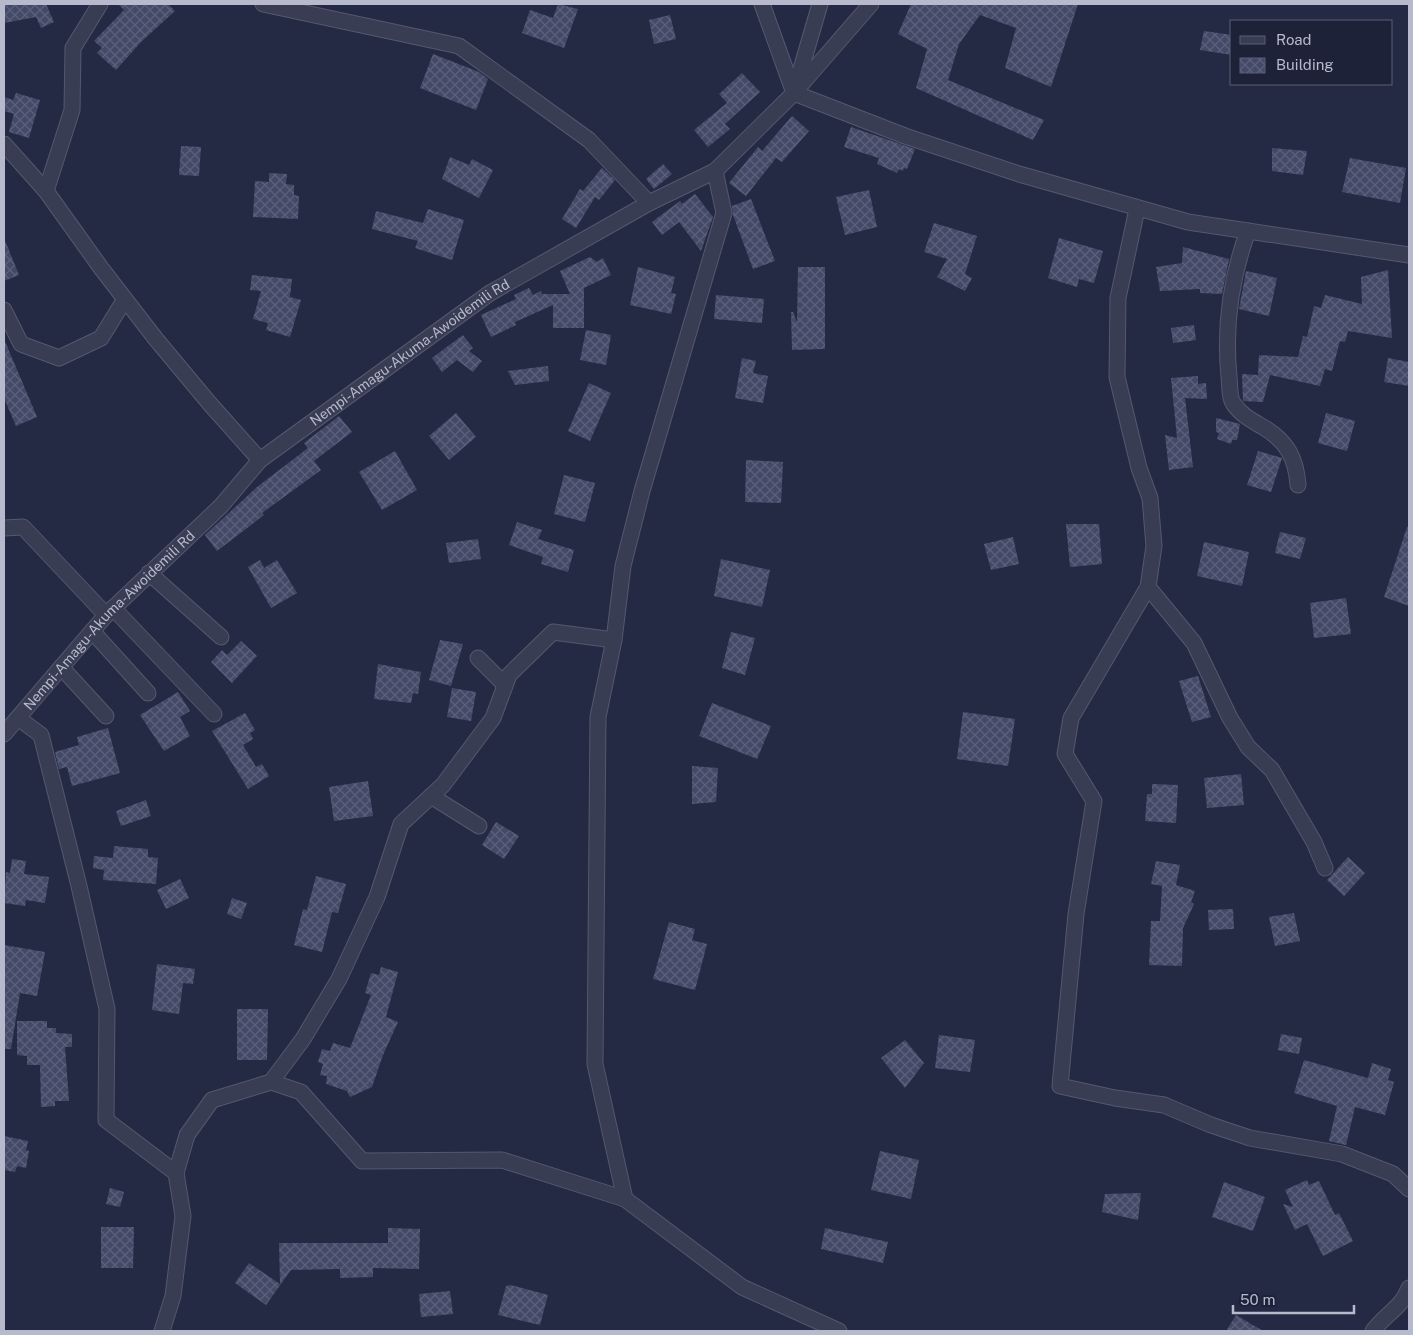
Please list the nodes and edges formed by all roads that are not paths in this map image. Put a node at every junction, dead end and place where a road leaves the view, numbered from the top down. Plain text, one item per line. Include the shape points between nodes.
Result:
1 (100, 4) edge
2 (263, 4) edge
3 (762, 4) edge
4 (820, 4) edge
5 (871, 4) edge
6 (794, 92) junction
7 (4, 144) edge
8 (715, 172) junction
9 (46, 191) junction
10 (649, 203) junction
11 (1137, 209) junction
12 (1248, 231) junction
13 (1409, 256) edge
14 (125, 299) junction
15 (4, 310) edge
16 (260, 460) junction
17 (1298, 486) dead end
18 (4, 528) edge
19 (149, 573) junction
20 (1148, 587) junction
21 (109, 611) junction
22 (92, 631) junction
23 (221, 637) dead end
24 (614, 640) junction
25 (478, 658) dead end
26 (61, 667) junction
27 (506, 685) junction
28 (148, 693) dead end
29 (214, 714) dead end
30 (106, 716) dead end
31 (8, 726) edge
32 (431, 796) junction
33 (479, 826) dead end
34 (1325, 868) dead end
35 (271, 1082) junction
36 (176, 1173) junction
37 (1409, 1189) edge
38 (625, 1199) junction
39 (1409, 1288) edge
40 (162, 1331) edge
41 (839, 1331) edge
42 (1374, 1331) edge

1 - 9 street via 73,48 72,110
2 - 10 street via 459,46 589,140
3 - 6 street
4 - 6 street, Nempi-Amagu-Akuma-Awoidemili Rd
5 - 6 street
6 - 8 street, Nempi-Amagu-Akuma-Awoidemili Rd
6 - 11 street via 1019,174
7 - 9 street
8 - 10 street, Nempi-Amagu-Akuma-Awoidemili Rd
8 - 24 street via 724,213 640,500 623,566
9 - 14 street
10 - 16 street, Nempi-Amagu-Akuma-Awoidemili Rd via 490,293
11 - 12 street via 1188,222
11 - 20 street via 1118,298 1117,377 1139,468 1150,498 1154,546
12 - 13 street
12 - 17 street via 1235,266 1229,305 1227,337 1231,401 1242,415 1268,430 1286,446 1296,467
14 - 15 street via 100,338 59,358 21,344
14 - 16 street
16 - 19 street, Nempi-Amagu-Akuma-Awoidemili Rd via 220,506
18 - 21 street via 23,527
19 - 21 street, Nempi-Amagu-Akuma-Awoidemili Rd
19 - 23 street
20 - 34 street via 1194,643 1230,718 1248,747 1272,770 1314,842
20 - 37 street via 1071,718 1065,754 1094,802 1076,914 1060,1086 1164,1105 1250,1138 1342,1154 1393,1174
21 - 22 street, Nempi-Amagu-Akuma-Awoidemili Rd
21 - 29 street
22 - 26 street, Nempi-Amagu-Akuma-Awoidemili Rd
22 - 28 street
24 - 27 street via 553,632 510,675
24 - 38 street via 598,717 595,1064
25 - 27 street
26 - 30 street
26 - 31 street, Nempi-Amagu-Akuma-Awoidemili Rd
27 - 32 street via 493,718
31 - 36 street via 41,735 79,886 107,1009 106,1120
32 - 33 street
32 - 35 street via 401,824 377,897 339,979 303,1040
35 - 36 street via 212,1100 187,1135
35 - 38 street via 301,1092 362,1162 502,1160
36 - 40 street via 183,1216 173,1296
38 - 41 street via 742,1287
39 - 42 street via 1404,1302

